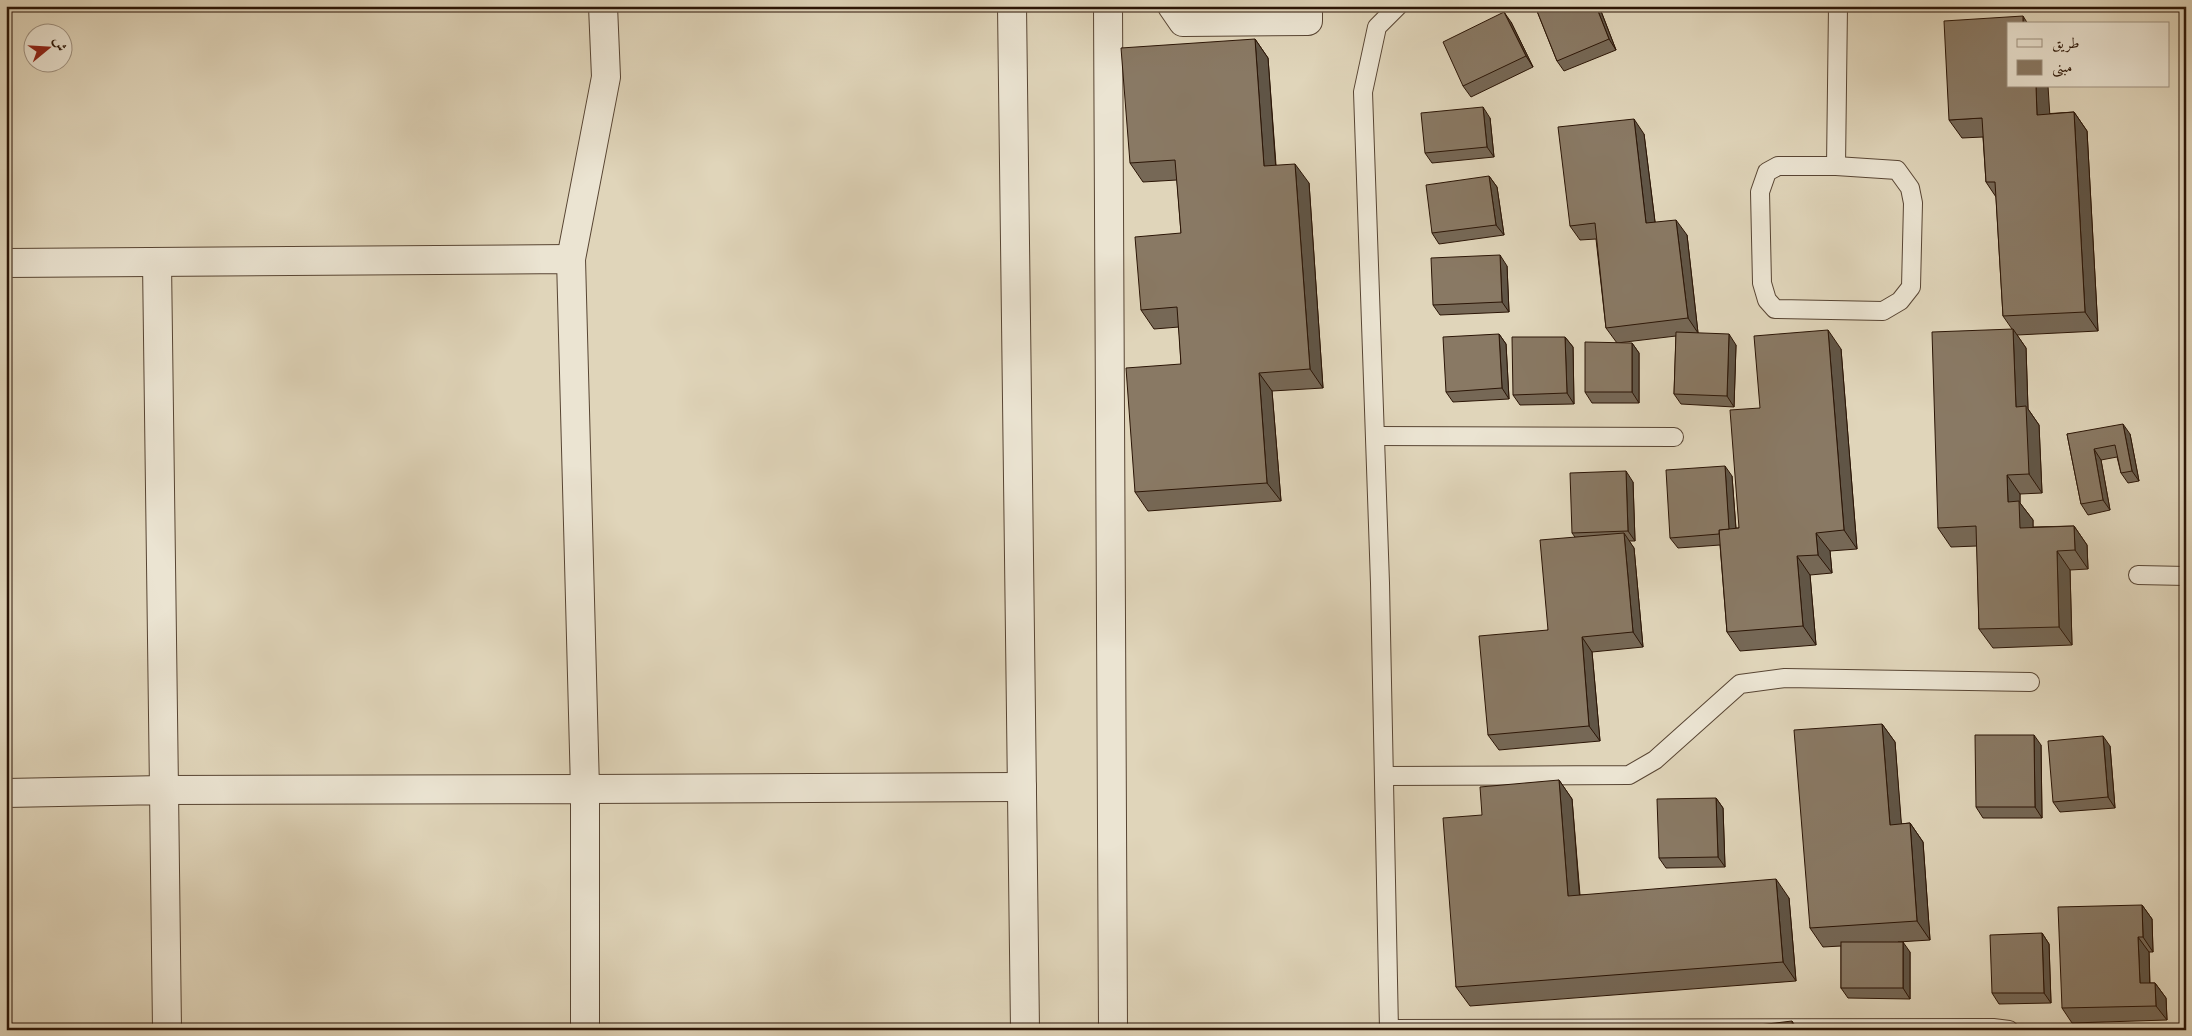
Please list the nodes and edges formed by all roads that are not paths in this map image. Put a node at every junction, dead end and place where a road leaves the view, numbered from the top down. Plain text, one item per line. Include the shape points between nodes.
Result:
1 (603, 6) edge
2 (1012, 6) edge
3 (1108, 6) edge
4 (1172, 6) edge
5 (1308, 6) edge
6 (1398, 6) edge
7 (1838, 6) edge
8 (1836, 166) junction
9 (571, 259) junction
10 (157, 262) junction
11 (6, 264) edge
12 (1375, 436) junction
13 (1674, 437) dead end
14 (2138, 575) dead end
15 (2186, 576) edge
16 (2030, 682) dead end
17 (1384, 776) junction
18 (1022, 787) junction
19 (584, 789) junction
20 (164, 790) junction
21 (6, 793) edge
22 (167, 1030) edge
23 (585, 1030) edge
24 (1025, 1030) edge
25 (1113, 1030) edge
26 (1389, 1030) edge
27 (2009, 1030) edge

1 - 9 street via 606,77
2 - 18 street
3 - 25 street
4 - 5 street via 1183,22 1308,21
6 - 12 lane via 1377,27 1363,92
7 - 8 lane
8 - 8 lane via 1778,166 1767,172 1763,180 1760,192 1762,283 1767,300 1775,309 1883,311 1900,301 1911,287 1913,203 1905,178 1897,170
9 - 10 street
9 - 19 street
10 - 11 street
10 - 20 street
12 - 13 lane
12 - 17 lane
14 - 15 lane
16 - 17 lane via 1785,678 1740,684 1655,760 1629,775
17 - 26 lane
18 - 19 street
18 - 24 street
19 - 20 street
19 - 23 street
20 - 21 street
20 - 22 street
26 - 27 lane

